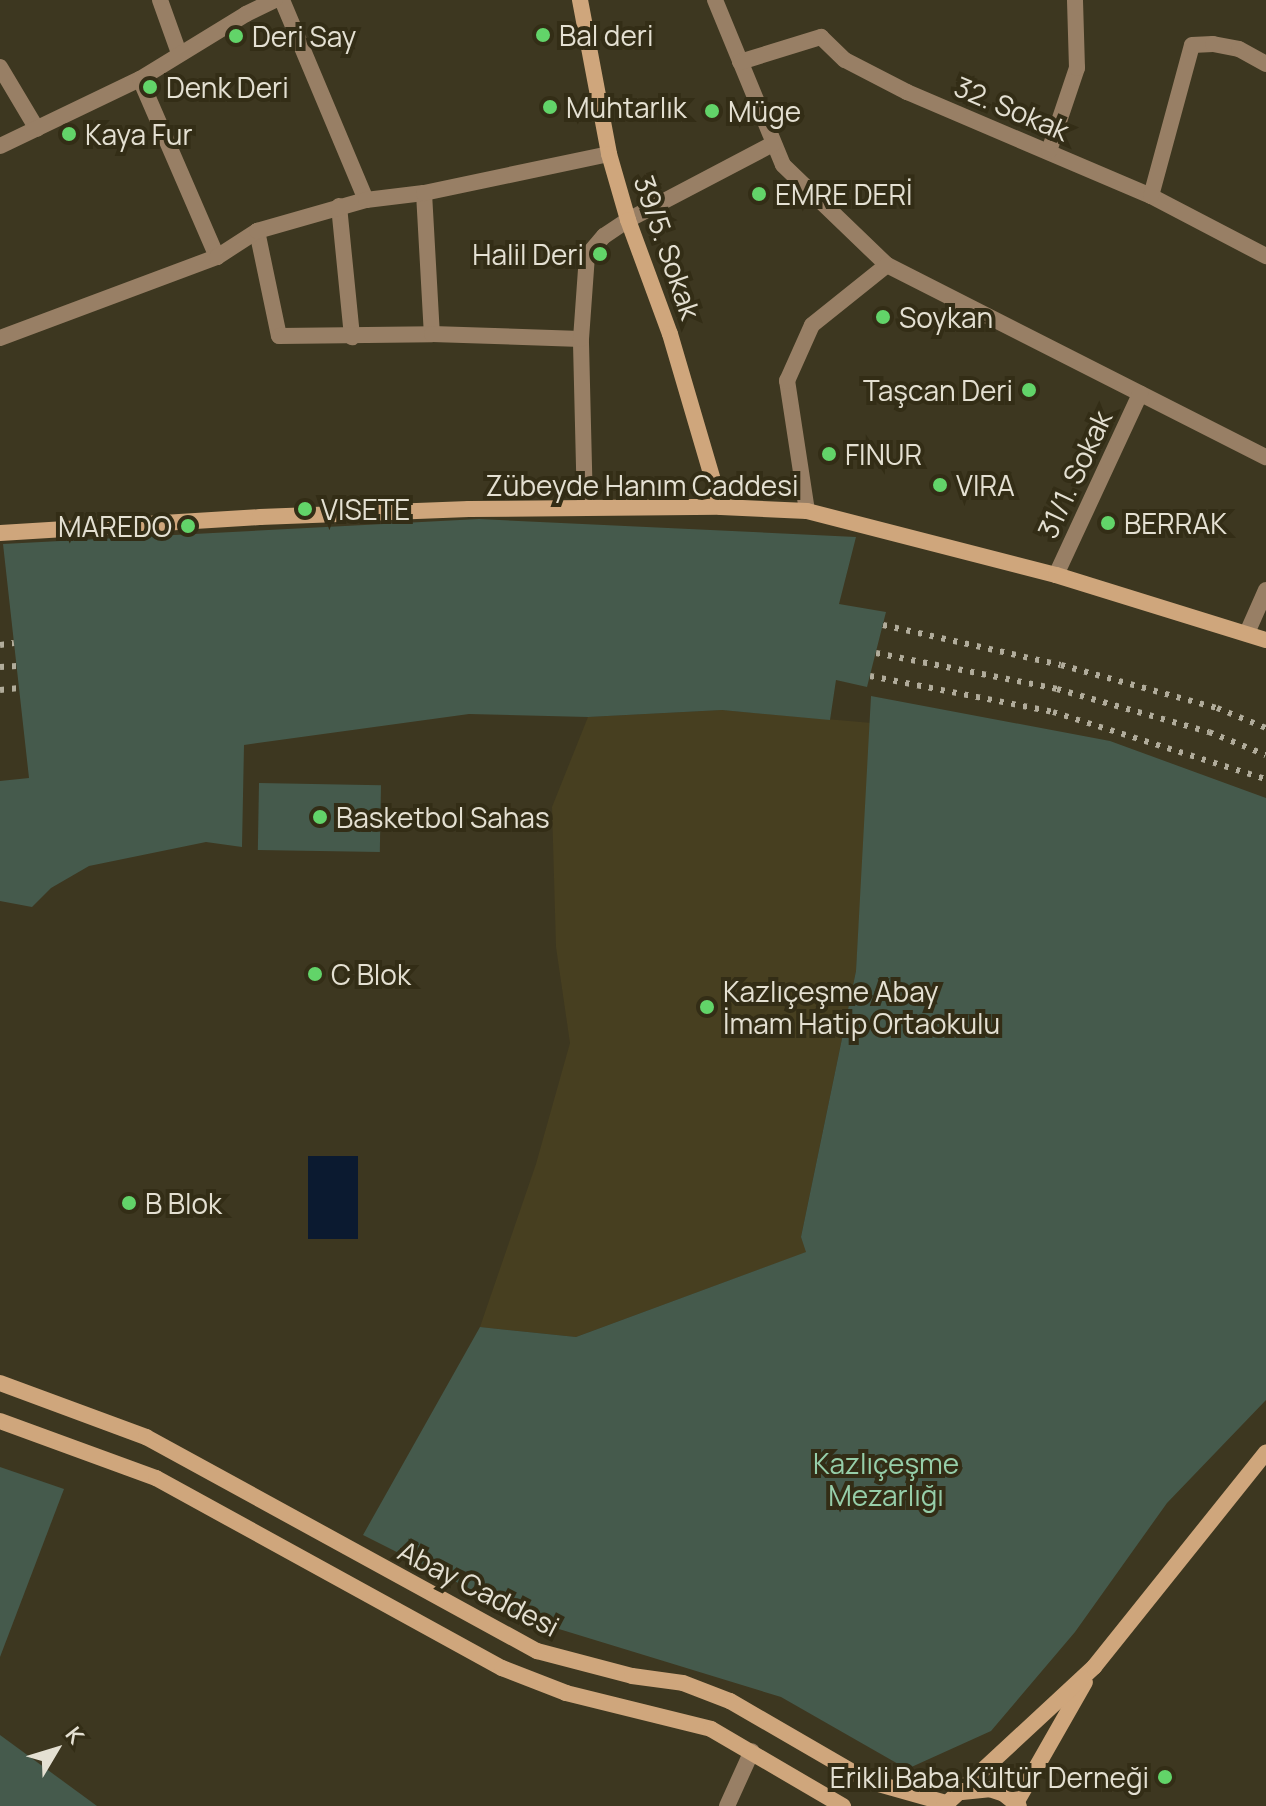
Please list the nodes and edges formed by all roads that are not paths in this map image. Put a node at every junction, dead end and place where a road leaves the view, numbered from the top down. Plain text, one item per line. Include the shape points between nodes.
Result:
1 (160, 0) edge
2 (275, 0) edge
3 (282, 0) edge
4 (580, 0) edge
5 (715, 0) edge
6 (1075, 0) edge
7 (243, 7) edge
8 (179, 53) junction
9 (740, 62) junction
10 (1266, 64) edge
11 (0, 67) edge
12 (140, 79) junction
13 (37, 129) junction
14 (773, 144) junction
15 (0, 146) edge
16 (1049, 151) junction
17 (609, 154) junction
18 (424, 193) junction
19 (1151, 196) junction
20 (366, 200) junction
21 (339, 206) junction
22 (628, 220) junction
23 (257, 231) junction
24 (1266, 256) edge
25 (217, 257) junction
26 (887, 265) junction
27 (432, 334) junction
28 (352, 337) junction
29 (0, 338) edge
30 (581, 339) junction
31 (1140, 394) junction
32 (1266, 457) edge
33 (585, 507) junction
34 (721, 507) junction
35 (807, 511) junction
36 (0, 533) edge
37 (1056, 575) junction
38 (1266, 590) edge
39 (1247, 633) junction
40 (1266, 640) edge
41 (0, 1383) edge
42 (0, 1421) edge
43 (1266, 1452) edge
44 (1094, 1667) junction
45 (752, 1751) junction
46 (949, 1801) edge
47 (1017, 1804) edge
48 (727, 1806) edge
49 (843, 1806) edge

1 - 8 street
2 - 7 street
3 - 20 street
4 - 17 street, 39/5. Sokak
5 - 9 street
6 - 16 street via 1077,68
7 - 8 street
8 - 12 street
9 - 14 street
9 - 16 street, 32. Sokak via 821,37 845,60 907,92
10 - 19 street via 1239,49 1192,45
11 - 13 street
12 - 13 street
12 - 25 street
13 - 15 street
14 - 22 street
14 - 26 street via 783,165
16 - 19 street, 32. Sokak
17 - 18 street
17 - 22 street, 39/5. Sokak
18 - 20 street
18 - 27 street
19 - 24 street, 32. Sokak
20 - 21 street
21 - 23 street
21 - 28 street
22 - 30 street via 587,256
22 - 34 street, 39/5. Sokak via 670,334
23 - 25 street
23 - 28 street via 279,336
25 - 29 street
26 - 31 street
26 - 35 street via 812,325 787,381
27 - 28 street
27 - 30 street
30 - 33 street
31 - 32 street
31 - 37 street, 31/1. Sokak
33 - 34 street, Zübeyde Hanım Caddesi
33 - 36 street, Zübeyde Hanım Caddesi via 260,517
34 - 35 street, Zübeyde Hanım Caddesi
35 - 37 street, Zübeyde Hanım Caddesi
37 - 39 street, Zübeyde Hanım Caddesi
38 - 39 street
39 - 40 street, Zübeyde Hanım Caddesi
41 - 46 street, Abay Caddesi via 146,1437 537,1651 632,1676 683,1683 730,1701 868,1781
42 - 45 street, Abay Caddesi via 156,1478 502,1668 566,1693 711,1729
43 - 44 street
44 - 46 street
44 - 47 street
45 - 48 street
45 - 49 street, Abay Caddesi
46 - 47 street, Abay Caddesi via 989,1789

